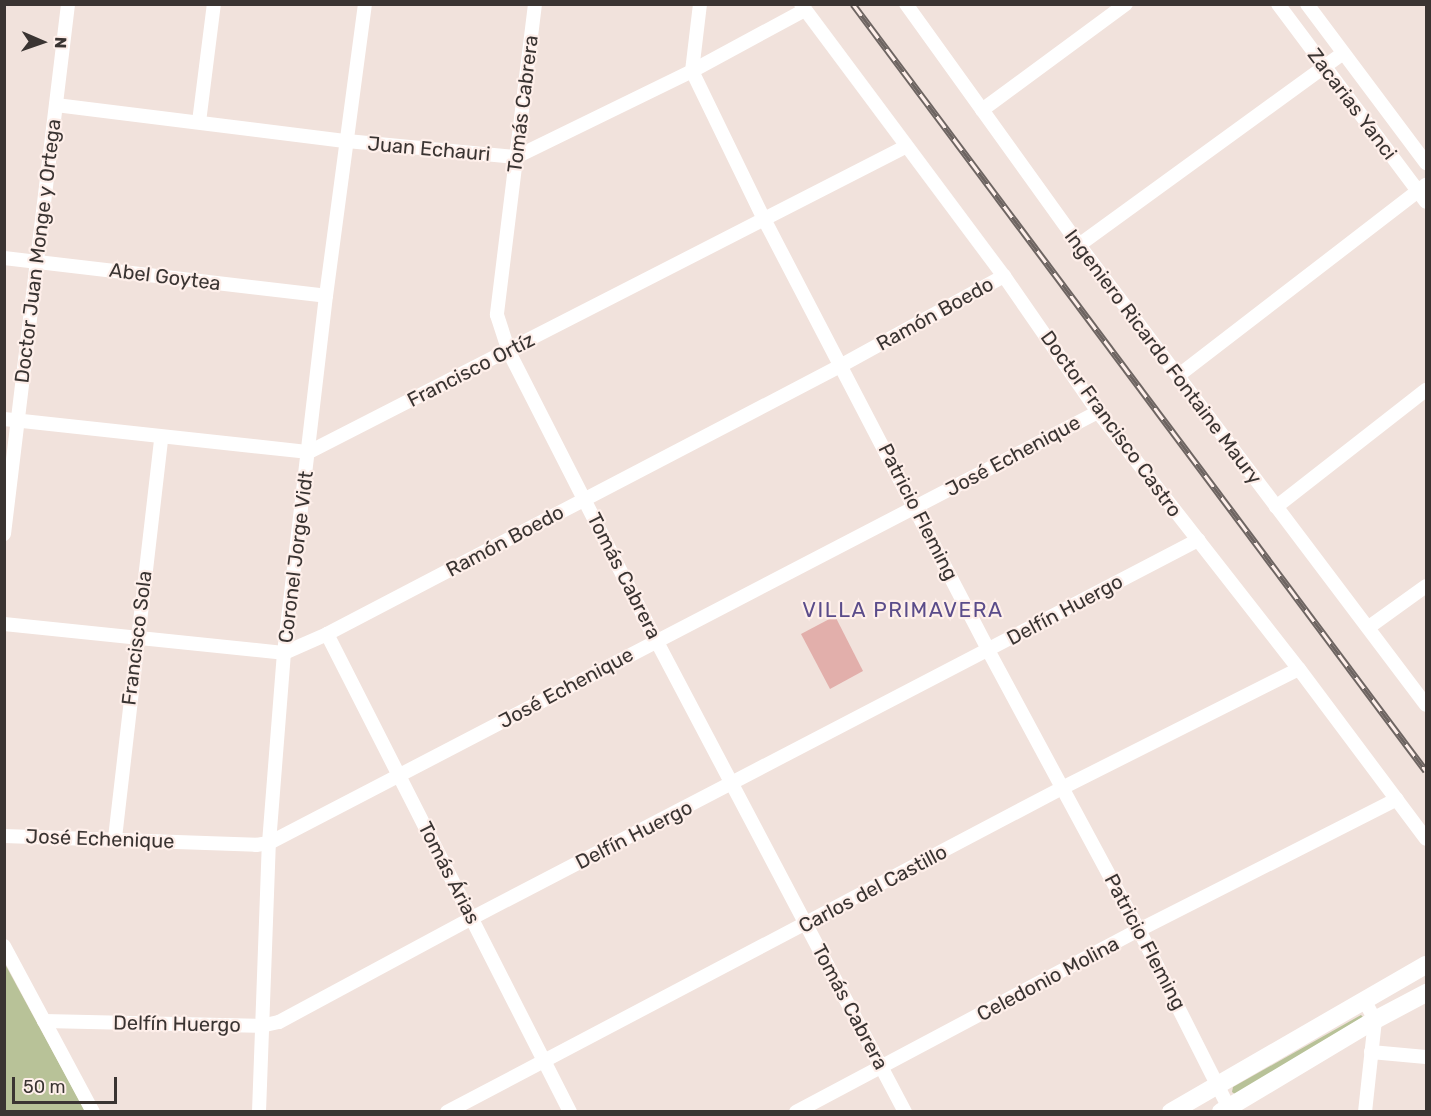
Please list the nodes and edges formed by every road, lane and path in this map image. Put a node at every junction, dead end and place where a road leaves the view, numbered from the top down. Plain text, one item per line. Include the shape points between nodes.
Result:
1 (68, 4) edge
2 (214, 4) edge
3 (365, 4) edge
4 (535, 4) edge
5 (700, 4) edge
6 (906, 4) edge
7 (1126, 4) edge
8 (1278, 4) edge
9 (1307, 4) edge
10 (803, 7) edge
11 (1343, 53) junction
12 (1324, 67) junction
13 (692, 71) junction
14 (56, 105) junction
15 (982, 110) junction
16 (199, 122) junction
17 (347, 141) junction
18 (905, 147) junction
19 (516, 157) junction
20 (1426, 163) edge
21 (1424, 193) edge
22 (764, 219) junction
23 (1079, 245) junction
24 (4, 258) edge
25 (37, 262) junction
26 (1004, 276) junction
27 (326, 296) junction
28 (509, 352) junction
29 (842, 365) junction
30 (1179, 375) junction
31 (1426, 390) edge
32 (1098, 411) junction
33 (11, 420) edge
34 (161, 438) junction
35 (309, 452) junction
36 (585, 499) junction
37 (916, 507) junction
38 (1276, 507) junction
39 (4, 534) edge
40 (1198, 540) junction
41 (1426, 585) edge
42 (4, 624) edge
43 (1369, 627) junction
44 (327, 634) junction
45 (137, 638) junction
46 (656, 640) junction
47 (988, 650) junction
48 (284, 653) junction
49 (1299, 669) junction
50 (1426, 705) edge
51 (398, 775) junction
52 (732, 784) junction
53 (1062, 788) junction
54 (1397, 799) junction
55 (4, 836) edge
56 (115, 838) junction
57 (1426, 839) edge
58 (269, 843) junction
59 (472, 918) junction
60 (806, 924) junction
61 (1139, 930) junction
62 (4, 946) edge
63 (1426, 965) edge
64 (1426, 993) edge
65 (1364, 1000) junction
66 (1374, 1020) junction
67 (45, 1021) junction
68 (261, 1026) junction
69 (1371, 1052) junction
70 (1426, 1057) edge
71 (543, 1060) junction
72 (882, 1067) junction
73 (1218, 1085) junction
74 (1228, 1110) edge
75 (93, 1112) edge
76 (259, 1112) edge
77 (447, 1112) edge
78 (570, 1112) edge
79 (796, 1112) edge
80 (905, 1112) edge
81 (1171, 1112) edge
82 (1365, 1112) edge

1 - 14 street, Doctor Juan Monge y Ortega
2 - 16 street
3 - 17 street, Coronel Jorge Vidt
4 - 19 street, Tomás Cabrera
5 - 13 street
6 - 15 street, Ingeniero Ricardo Fontaine Maury
7 - 15 street
8 - 12 street, Zacarias Yanci
9 - 11 street, Zacarias Yanci
10 - 13 street, Juan Echauri
10 - 18 street, Doctor Francisco Castro
11 - 12 street
11 - 20 street, Zacarias Yanci
12 - 21 street, Zacarias Yanci
12 - 23 street
13 - 19 street, Juan Echauri
13 - 22 street, Patricio Fleming
14 - 16 street, Juan Echauri
14 - 25 street, Doctor Juan Monge y Ortega
15 - 23 street, Ingeniero Ricardo Fontaine Maury
16 - 17 street, Juan Echauri
17 - 19 street, Juan Echauri
17 - 27 street, Coronel Jorge Vidt
18 - 22 street, Francisco Ortíz
18 - 26 street, Doctor Francisco Castro
19 - 28 street, Tomás Cabrera via 497,315
21 - 30 street
22 - 28 street, Francisco Ortíz
22 - 29 street, Patricio Fleming
23 - 30 street, Ingeniero Ricardo Fontaine Maury
24 - 25 street, Abel Goytea
25 - 27 street, Abel Goytea
25 - 33 street, Doctor Juan Monge y Ortega
26 - 29 street, Ramón Boedo
26 - 32 street, Doctor Francisco Castro
27 - 35 street, Coronel Jorge Vidt
28 - 35 street, Francisco Ortíz
28 - 36 street, Tomás Cabrera
29 - 36 street, Ramón Boedo
29 - 37 street, Patricio Fleming
30 - 38 street, Ingeniero Ricardo Fontaine Maury
31 - 38 street
32 - 37 street, José Echenique
32 - 40 street, Doctor Francisco Castro
33 - 34 street
33 - 39 street, Doctor Juan Monge y Ortega
34 - 35 street
34 - 45 street, Francisco Sola
35 - 48 street, Coronel Jorge Vidt
36 - 44 street, Ramón Boedo
36 - 46 street, Tomás Cabrera
37 - 46 street, José Echenique
37 - 47 street, Patricio Fleming
38 - 43 street, Ingeniero Ricardo Fontaine Maury
40 - 47 street, Delfín Huergo
40 - 49 street, Doctor Francisco Castro
41 - 43 street
42 - 45 street, Ramón Boedo
43 - 50 street, Ingeniero Ricardo Fontaine Maury
44 - 48 street, Ramón Boedo
44 - 51 street, Tomás Árias
45 - 48 street, Ramón Boedo
45 - 56 street, Francisco Sola
46 - 51 street, José Echenique
46 - 52 street, Tomás Cabrera
47 - 52 street, Delfín Huergo
47 - 53 street, Patricio Fleming
48 - 58 street, Coronel Jorge Vidt
49 - 53 street, Carlos del Castillo
49 - 54 street, Doctor Francisco Castro
51 - 58 street, José Echenique
51 - 59 street, Tomás Árias
52 - 59 street, Delfín Huergo
52 - 60 street, Tomás Cabrera
53 - 60 street, Carlos del Castillo
53 - 61 street, Patricio Fleming
54 - 57 street, Doctor Francisco Castro
54 - 61 street, Celedonio Molina
55 - 56 street, José Echenique
56 - 58 street, José Echenique
58 - 68 street, Coronel Jorge Vidt
59 - 68 street, Delfín Huergo via 279,1022
59 - 71 street, Tomás Árias
60 - 71 street, Carlos del Castillo
60 - 72 street, Tomás Cabrera
61 - 72 street, Celedonio Molina
61 - 73 street, Patricio Fleming
62 - 67 street
63 - 65 main road
64 - 66 main road
65 - 66 street
65 - 73 main road
66 - 69 street
66 - 74 main road
67 - 68 street, Delfín Huergo
67 - 75 street
68 - 76 street, Coronel Jorge Vidt
69 - 70 street
69 - 82 street
71 - 77 street, Carlos del Castillo
71 - 78 street, Tomás Árias
72 - 79 street, Celedonio Molina
72 - 80 street, Tomás Cabrera
73 - 74 street, Patricio Fleming
73 - 81 main road

